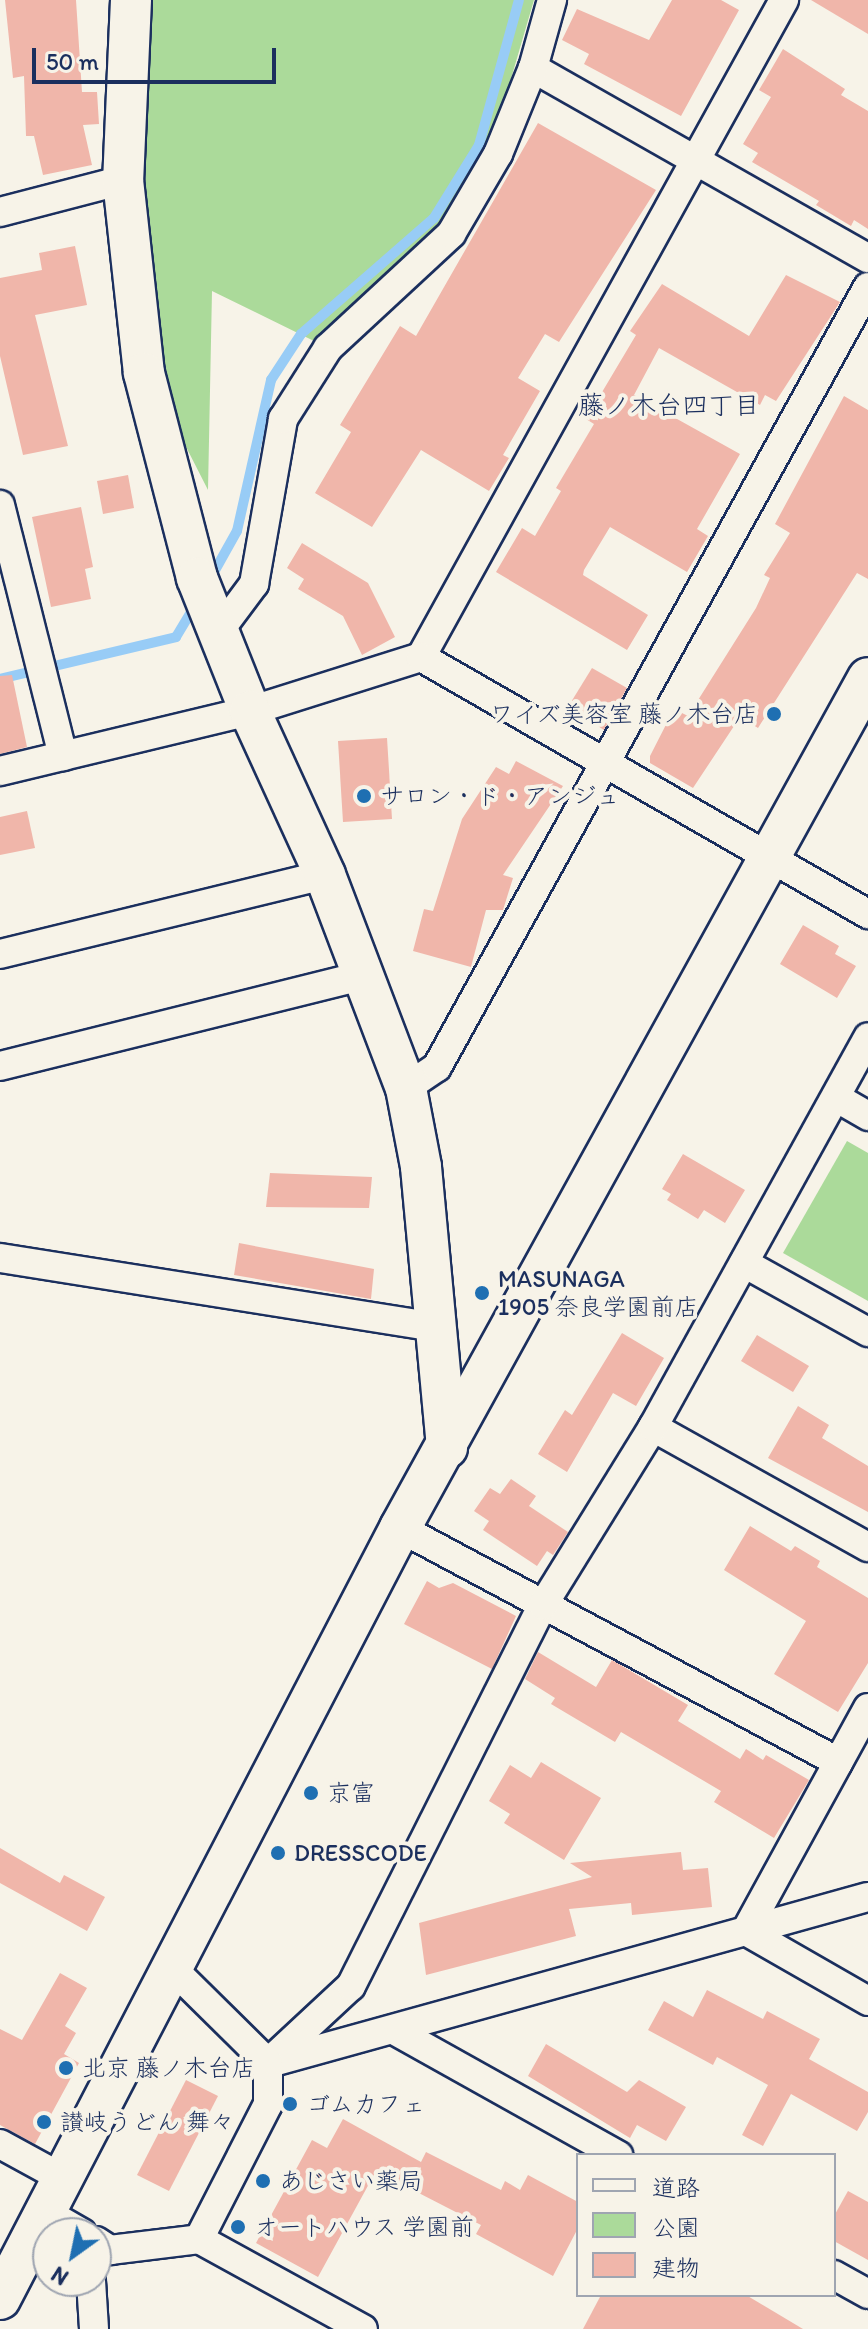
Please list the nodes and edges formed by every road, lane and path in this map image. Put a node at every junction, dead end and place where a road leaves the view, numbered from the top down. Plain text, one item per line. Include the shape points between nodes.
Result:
1 (131, 0) edge
2 (552, 0) edge
3 (784, 0) edge
4 (533, 68) junction
5 (694, 163) junction
6 (123, 180) junction
7 (0, 212) edge
8 (868, 258) edge
9 (868, 287) edge
10 (0, 505) edge
11 (219, 631) junction
12 (421, 657) junction
13 (868, 678) edge
14 (250, 711) junction
15 (63, 756) junction
16 (605, 758) junction
17 (0, 771) edge
18 (771, 861) junction
19 (325, 875) junction
20 (868, 914) edge
21 (0, 954) edge
22 (366, 975) junction
23 (868, 1037) edge
24 (0, 1066) edge
25 (406, 1088) junction
26 (837, 1098) junction
27 (868, 1116) edge
28 (0, 1258) edge
29 (744, 1263) junction
30 (437, 1327) junction
31 (868, 1332) edge
32 (653, 1427) junction
33 (447, 1448) junction
34 (400, 1528) junction
35 (868, 1547) edge
36 (543, 1605) junction
37 (868, 1708) edge
38 (839, 1762) junction
39 (868, 1897) edge
40 (746, 1931) junction
41 (171, 1967) junction
42 (868, 2001) edge
43 (394, 2030) junction
44 (268, 2063) junction
45 (0, 2144) edge
46 (614, 2153) edge
47 (58, 2208) edge
48 (199, 2239) junction
49 (112, 2250) edge
50 (836, 2276) edge
51 (868, 2294) edge
52 (92, 2297) edge
53 (0, 2299) edge
54 (355, 2327) edge
55 (94, 2329) edge

1 - 6 street
2 - 4 street
3 - 5 street
4 - 5 street
4 - 11 street via 498,154 451,234 328,348 283,419 254,584
5 - 8 street
5 - 12 street
6 - 7 street
6 - 11 street via 144,373 197,578
9 - 16 street
10 - 15 street
11 - 14 street
12 - 14 street
12 - 16 street
13 - 18 street
14 - 15 street
14 - 19 street
15 - 17 street
16 - 18 street
16 - 25 street via 437,1067
18 - 20 street
18 - 33 street
19 - 21 street
19 - 22 street
22 - 24 street
22 - 25 street
23 - 26 street
25 - 30 street via 421,1167
26 - 27 street
26 - 29 street
28 - 30 street
29 - 31 street
29 - 32 street
30 - 33 street
32 - 35 street
32 - 36 street
33 - 34 street
34 - 36 street
34 - 41 street
36 - 38 street
36 - 44 street via 351,1986
37 - 38 street
38 - 40 street
39 - 40 street
40 - 42 street
40 - 43 street
41 - 44 street
41 - 47 street
43 - 44 street
43 - 46 street
44 - 48 street via 268,2104
45 - 47 street
47 - 53 street
48 - 49 street
48 - 54 street
50 - 51 street
52 - 55 street

